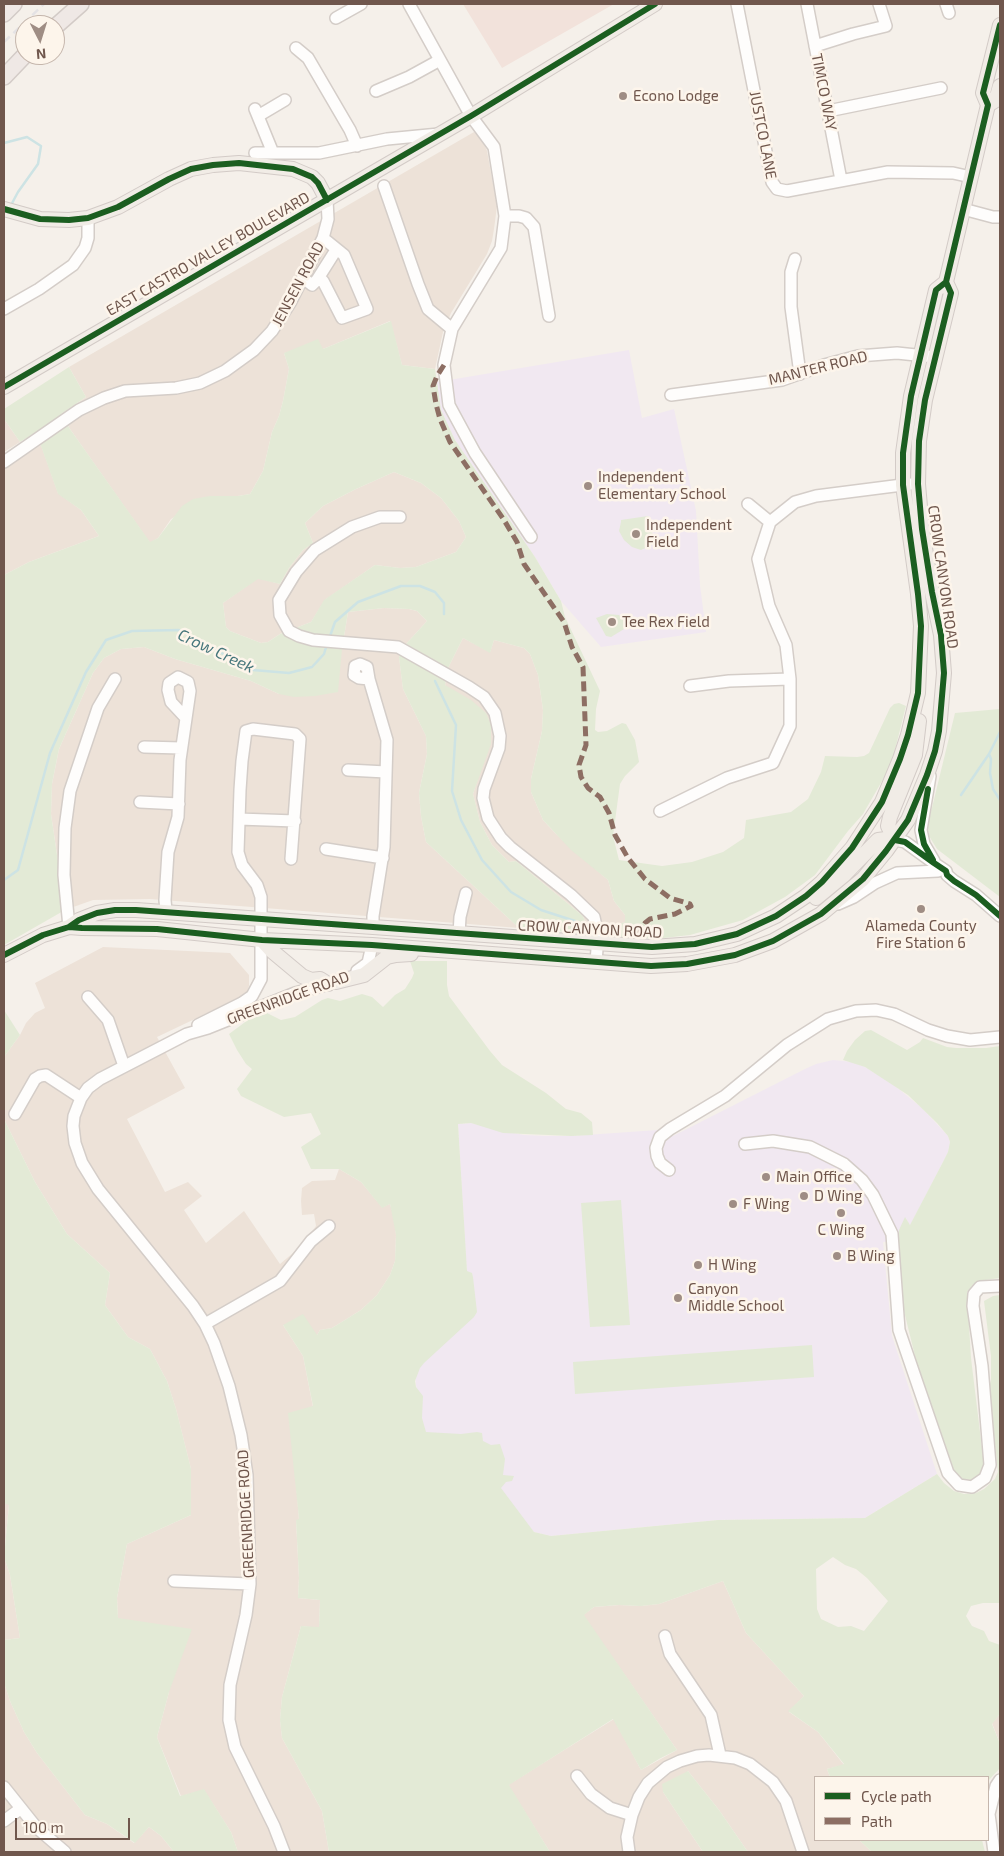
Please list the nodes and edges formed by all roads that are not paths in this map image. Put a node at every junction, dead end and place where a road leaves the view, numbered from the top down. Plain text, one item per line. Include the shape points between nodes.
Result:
1 (14, 4) edge
2 (81, 4) edge
3 (361, 4) edge
4 (410, 4) edge
5 (655, 4) edge
6 (737, 4) edge
7 (807, 4) edge
8 (879, 4) edge
9 (639, 8) edge
10 (4, 14) edge
11 (65, 18) edge
12 (336, 18) dead end
13 (1000, 26) edge
14 (815, 46) junction
15 (296, 48) dead end
16 (440, 60) junction
17 (1000, 86) edge
18 (941, 88) dead end
19 (376, 91) dead end
20 (285, 100) dead end
21 (988, 105) junction
22 (828, 111) junction
23 (471, 116) junction
24 (441, 134) junction
25 (358, 146) junction
26 (254, 153) dead end
27 (273, 153) junction
28 (971, 177) junction
29 (841, 180) junction
30 (384, 186) dead end
31 (327, 200) junction
32 (4, 209) edge
33 (963, 210) junction
34 (505, 216) junction
35 (1000, 217) edge
36 (83, 219) junction
37 (323, 238) junction
38 (336, 250) junction
39 (795, 259) dead end
40 (303, 278) junction
41 (316, 280) junction
42 (946, 282) junction
43 (4, 309) edge
44 (549, 316) dead end
45 (452, 329) junction
46 (921, 354) junction
47 (935, 357) junction
48 (800, 374) junction
49 (4, 387) edge
50 (671, 396) dead end
51 (4, 462) edge
52 (918, 484) junction
53 (903, 485) junction
54 (748, 504) dead end
55 (400, 517) dead end
56 (770, 522) junction
57 (531, 537) dead end
58 (115, 679) dead end
59 (369, 679) dead end
60 (790, 679) junction
61 (690, 686) dead end
62 (918, 693) junction
63 (185, 716) dead end
64 (144, 747) dead end
65 (181, 748) junction
66 (935, 752) junction
67 (348, 770) dead end
68 (386, 772) junction
69 (140, 802) dead end
70 (179, 804) junction
71 (660, 811) dead end
72 (239, 819) junction
73 (295, 821) junction
74 (895, 840) junction
75 (326, 849) dead end
76 (383, 858) junction
77 (291, 860) dead end
78 (940, 870) junction
79 (466, 893) dead end
80 (832, 907) junction
81 (166, 911) junction
82 (776, 916) junction
83 (1000, 916) edge
84 (261, 919) junction
85 (68, 927) junction
86 (374, 927) junction
87 (101, 928) junction
88 (459, 934) junction
89 (210, 935) junction
90 (262, 940) junction
91 (372, 944) junction
92 (597, 944) junction
93 (443, 950) junction
94 (4, 955) edge
95 (596, 962) junction
96 (332, 983) junction
97 (88, 997) dead end
98 (187, 1034) junction
99 (1000, 1037) edge
100 (124, 1066) junction
101 (81, 1098) junction
102 (15, 1114) dead end
103 (745, 1144) dead end
104 (669, 1170) dead end
105 (329, 1226) dead end
106 (1000, 1286) edge
107 (205, 1324) junction
108 (174, 1581) dead end
109 (250, 1584) junction
110 (665, 1636) dead end
111 (720, 1755) junction
112 (577, 1776) dead end
113 (1000, 1780) edge
114 (4, 1787) edge
115 (20, 1809) junction
116 (632, 1815) junction
117 (4, 1821) edge
118 (65, 1852) edge
119 (284, 1852) edge
120 (629, 1852) edge
121 (803, 1852) edge
122 (994, 1852) edge

1 - 10 highway
2 - 11 highway
3 - 12 street
4 - 16 street
5 - 9 main road, EAST CASTRO VALLEY BOULEVARD
6 - 29 street, JUSTCO LANE via 773,185 784,192
7 - 14 street, TIMCO WAY
8 - 14 street via 886,26
9 - 23 main road, EAST CASTRO VALLEY BOULEVARD
13 - 21 main road, CROW CANYON ROAD via 983,93
14 - 22 street, TIMCO WAY
15 - 25 street via 308,58
16 - 19 street
16 - 23 street
17 - 21 main road, CROW CANYON ROAD via 996,100
18 - 22 street
20 - 27 street via 256,113
21 - 28 main road, CROW CANYON ROAD
22 - 29 street, TIMCO WAY
23 - 24 main road, EAST CASTRO VALLEY BOULEVARD
23 - 34 street via 494,147
24 - 25 street via 387,139
24 - 31 main road, EAST CASTRO VALLEY BOULEVARD
25 - 27 street via 319,153
26 - 27 street
28 - 29 street, JUSTCO LANE via 953,173 897,171
28 - 33 main road, CROW CANYON ROAD
30 - 45 street via 428,308
31 - 36 main road via 312,177 294,169 239,163 213,165 191,169 118,207
31 - 37 street, JENSEN ROAD via 328,218
31 - 49 main road, EAST CASTRO VALLEY BOULEVARD
32 - 36 main road via 40,219
33 - 35 street
33 - 42 main road, CROW CANYON ROAD
34 - 44 street via 523,216 534,227
34 - 45 street via 502,248
36 - 43 street via 86,243 73,265
37 - 38 street
37 - 40 street, JENSEN ROAD
38 - 41 street
38 - 41 street via 344,255 368,308 342,318 323,280
39 - 48 street via 791,272 791,307
40 - 41 street via 312,285
40 - 51 street, JENSEN ROAD via 272,331 254,350 225,371 200,383 125,391 104,398 79,410
42 - 46 main road, CROW CANYON ROAD via 936,290
42 - 47 main road, CROW CANYON ROAD via 951,293
45 - 57 street via 444,365 449,406 475,453
46 - 47 street, MANTER ROAD
46 - 48 street, MANTER ROAD via 897,352 858,356
46 - 53 main road, CROW CANYON ROAD via 906,420
47 - 52 main road, CROW CANYON ROAD via 921,424
48 - 50 street, MANTER ROAD via 782,380
52 - 53 street
52 - 66 main road, CROW CANYON ROAD via 944,673
53 - 56 street via 816,496 795,502
53 - 62 main road, CROW CANYON ROAD via 920,622
54 - 56 street
55 - 92 street via 380,517 352,527 315,550 296,572 280,600 280,615 290,630 313,640 398,647 484,697 495,713 500,736 499,748 484,789 488,818 510,847 594,917 598,927
56 - 60 street via 758,559 769,606 786,645
58 - 85 street via 98,708 70,791 64,875
59 - 68 street via 387,740
60 - 61 street
60 - 71 street via 790,726 772,764 727,778
62 - 74 main road via 915,755 888,826
62 - 82 main road, CROW CANYON ROAD via 900,759 882,802 866,828 822,882
63 - 65 street
64 - 65 street
65 - 70 street
66 - 74 main road, CROW CANYON ROAD via 919,797
66 - 78 street via 921,830 924,844
67 - 68 street
68 - 76 street
69 - 70 street
70 - 81 street via 168,852
72 - 73 street
72 - 73 street, GREENRIDGE ROAD via 246,731 253,729 295,734 300,739
72 - 84 street, GREENRIDGE ROAD via 239,859 260,893
73 - 77 street
74 - 78 street via 900,848
74 - 80 main road, CROW CANYON ROAD via 863,879
74 - 82 main road via 878,840 818,896 794,911
75 - 76 street
76 - 86 street
78 - 80 street via 897,873
78 - 83 street
79 - 88 street
80 - 95 main road, CROW CANYON ROAD via 773,941 710,960 651,966
81 - 84 main road, CROW CANYON ROAD
81 - 85 main road, CROW CANYON ROAD via 115,910 97,913
81 - 87 main road via 156,921
81 - 89 main road via 172,920 201,927
82 - 92 main road, CROW CANYON ROAD via 737,934 695,944 652,947
84 - 86 main road, CROW CANYON ROAD
84 - 90 street, GREENRIDGE ROAD
85 - 87 main road, CROW CANYON ROAD
85 - 94 main road, CROW CANYON ROAD
86 - 88 main road, CROW CANYON ROAD
86 - 91 main road
87 - 89 main road, CROW CANYON ROAD via 157,929
88 - 92 main road, CROW CANYON ROAD
89 - 90 main road, CROW CANYON ROAD
90 - 91 main road, CROW CANYON ROAD
90 - 96 main road via 302,976
90 - 98 street, GREENRIDGE ROAD via 261,979 252,996 194,1026
91 - 93 main road, CROW CANYON ROAD
91 - 96 street, GREENRIDGE ROAD via 368,963
92 - 95 street
93 - 95 main road, CROW CANYON ROAD
93 - 96 main road via 396,954 364,975
96 - 98 street, GREENRIDGE ROAD via 295,993
97 - 100 street via 108,1020
98 - 100 street, GREENRIDGE ROAD
99 - 104 street via 970,1040 947,1036 876,1010 856,1011 828,1020 787,1045 725,1096 660,1137 657,1156
100 - 101 street, GREENRIDGE ROAD via 100,1078
101 - 102 street via 46,1075 40,1076 35,1079
101 - 107 street, GREENRIDGE ROAD via 73,1126 82,1162 98,1188
103 - 106 street via 773,1141 810,1147 844,1164 873,1195 892,1234 898,1330 948,1473 959,1485 972,1486 985,1478 990,1466 982,1366 973,1306 974,1294 980,1287
105 - 107 street via 311,1242 280,1281
107 - 109 street, GREENRIDGE ROAD via 229,1386 241,1435 247,1475
108 - 109 street
109 - 119 street, GREENRIDGE ROAD via 230,1686 229,1720 235,1747
110 - 111 street via 670,1654 711,1715
111 - 116 street via 697,1756 667,1768 648,1783
111 - 121 street via 750,1764 772,1782 786,1800
112 - 116 street via 591,1794 610,1808
113 - 122 street via 989,1814
114 - 115 street
115 - 117 street
115 - 118 street
116 - 120 street via 627,1837

